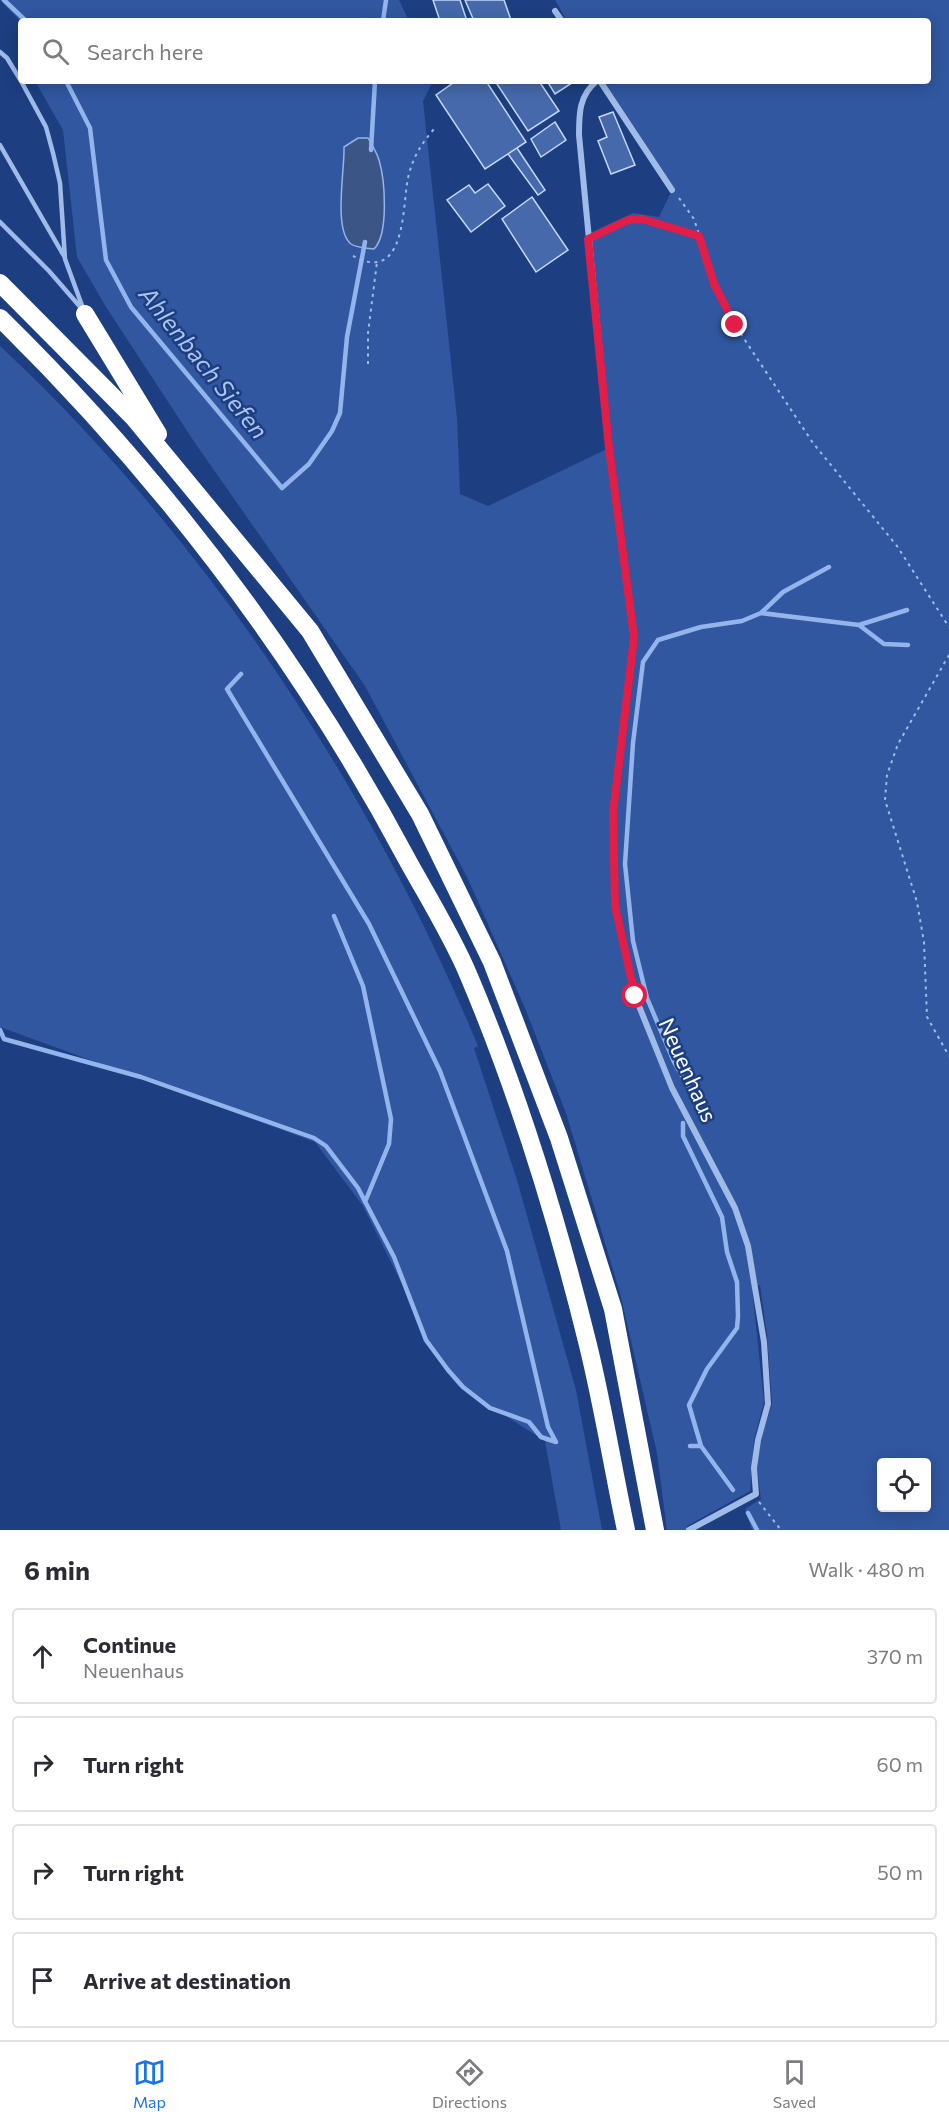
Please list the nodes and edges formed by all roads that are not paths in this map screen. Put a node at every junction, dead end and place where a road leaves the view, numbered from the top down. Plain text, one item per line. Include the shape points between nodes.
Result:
1 (555, 11) dead end
2 (560, 18) edge
3 (0, 52) edge
4 (18, 76) edge
5 (23, 84) edge
6 (596, 84) edge
7 (601, 84) edge
8 (0, 145) edge
9 (672, 190) road end
10 (0, 222) edge
11 (65, 259) junction
12 (0, 283) edge
13 (85, 314) junction
14 (0, 318) edge
15 (182, 474) junction
16 (626, 1530) edge
17 (655, 1530) edge
18 (689, 1530) edge

1 - 2 street
3 - 4 lane
5 - 11 lane via 46,127 53,153 60,183
6 - 18 street, Neuenhaus via 584,95 579,116 609,448 634,637 613,813 615,906 635,996 672,1088 735,1208 748,1246 764,1342 768,1404 755,1459 756,1494
7 - 9 street, Neuenhaus
8 - 11 lane
10 - 13 lane via 50,271
11 - 13 lane
12 - 15 highway via 126,410
13 - 15 highway
14 - 16 highway via 151,477 276,643 364,778 467,971 535,1152 562,1245 589,1349
15 - 17 highway via 310,631 420,814 492,962 559,1138 613,1309

